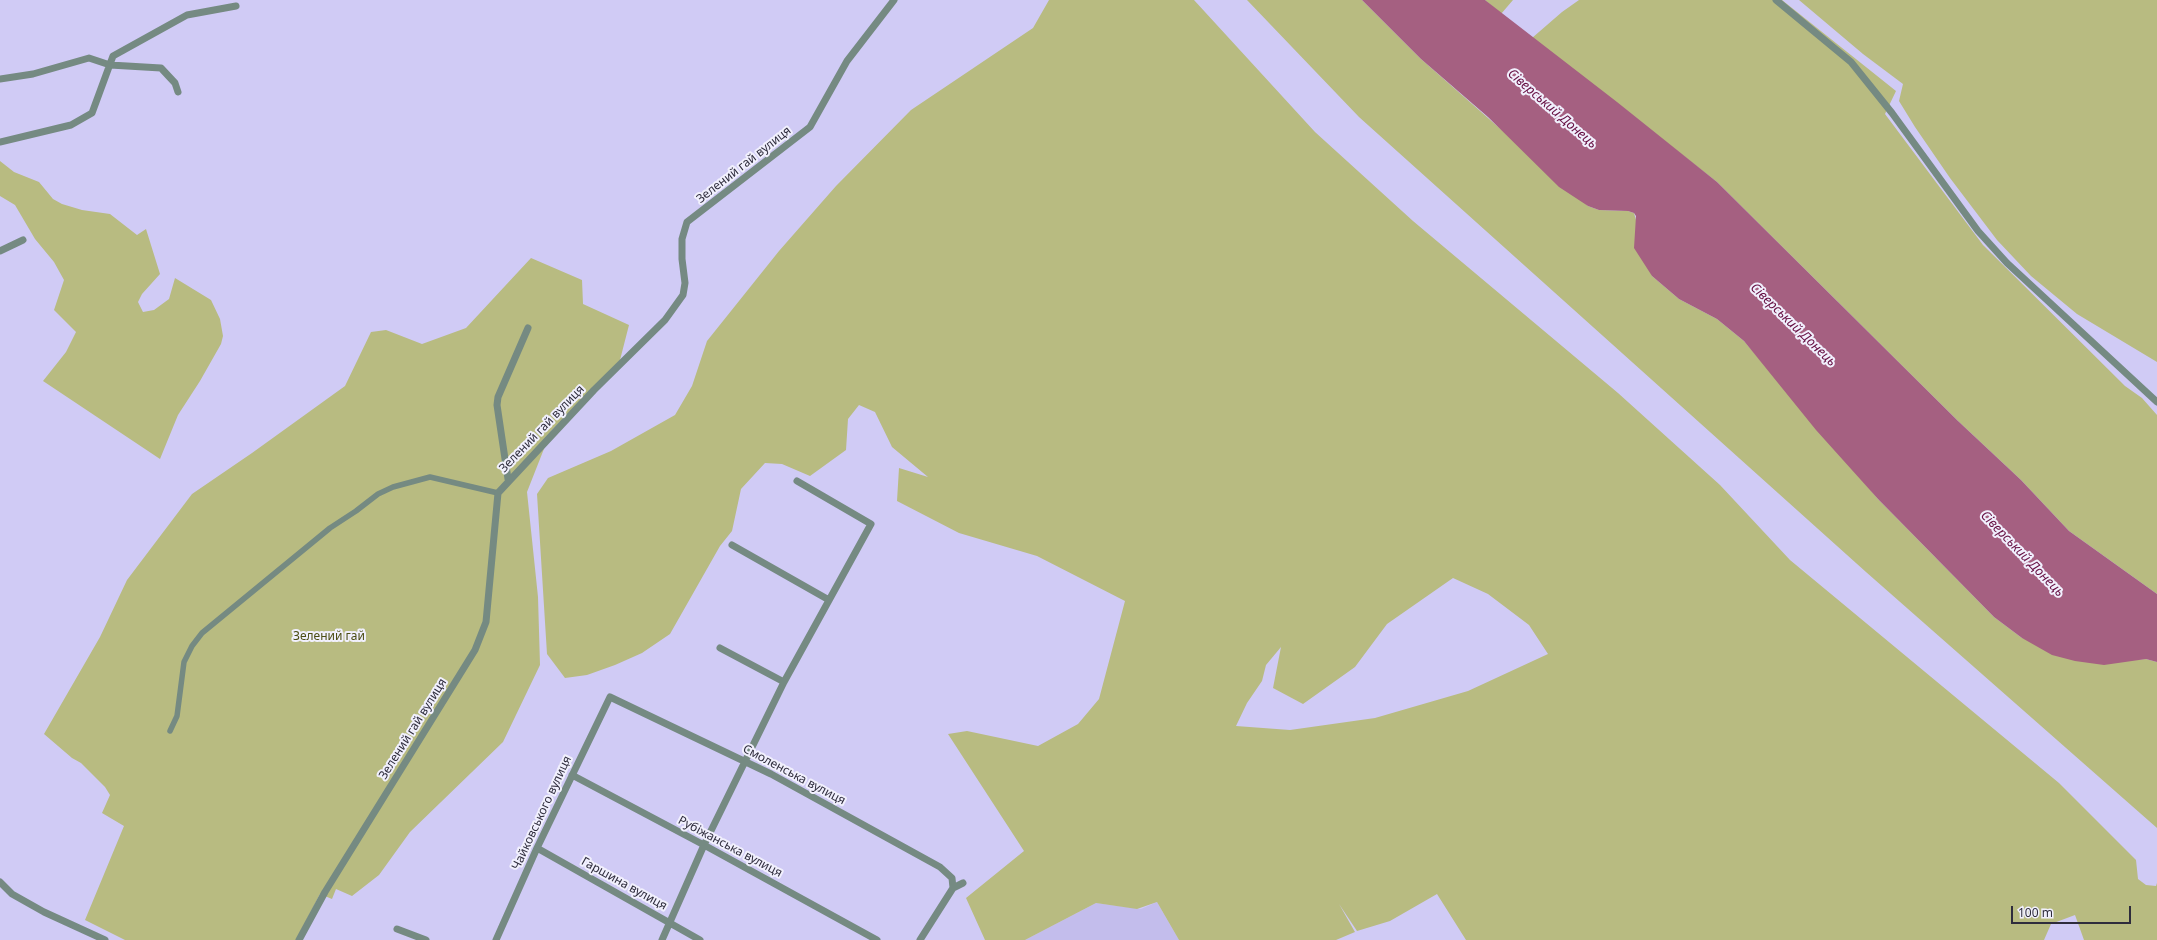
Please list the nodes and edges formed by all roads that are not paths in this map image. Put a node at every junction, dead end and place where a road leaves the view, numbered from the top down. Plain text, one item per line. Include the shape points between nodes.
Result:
1 (894, 0) edge
2 (1776, 0) edge
3 (236, 6) dead end
4 (110, 65) junction
5 (0, 79) edge
6 (178, 92) dead end
7 (0, 142) edge
8 (23, 240) dead end
9 (0, 252) edge
10 (528, 328) dead end
11 (2157, 402) edge
12 (508, 479) junction
13 (797, 481) dead end
14 (498, 492) junction
15 (732, 545) dead end
16 (828, 600) junction
17 (720, 648) dead end
18 (784, 682) junction
19 (610, 697) joint
20 (170, 731) dead end
21 (746, 761) junction
22 (572, 775) junction
23 (704, 845) junction
24 (537, 848) junction
25 (963, 883) dead end
26 (0, 884) edge
27 (953, 888) junction
28 (670, 923) junction
29 (397, 929) dead end
30 (101, 939) edge
31 (299, 940) edge
32 (426, 940) edge
33 (496, 940) edge
34 (662, 940) edge
35 (700, 940) edge
36 (877, 940) edge
37 (920, 940) edge

1 - 12 street, Зелений гай вулиця via 847,61 810,127 687,222 682,239 685,283 683,294 665,320
2 - 11 street via 1851,62 1892,113 1978,231 2007,263
3 - 4 street via 187,15 113,56
4 - 5 street via 89,58 33,74
4 - 6 street via 161,68 175,83
4 - 7 street via 92,113 71,125
8 - 9 street
10 - 12 street via 498,397
12 - 14 street, Зелений гай вулиця
13 - 16 street via 871,524
14 - 20 street via 445,479 423,478 378,494 330,528 202,633 184,662 177,716
14 - 31 street, Зелений гай вулиця via 486,622 475,650 325,892
15 - 16 street
16 - 18 street
17 - 18 street
18 - 21 street
19 - 21 street, Смоленська вулиця
19 - 22 street, Чайковського вулиця
21 - 23 street
21 - 27 street, Смоленська вулиця via 940,867 952,878
22 - 23 street, Рубіжанська вулиця
22 - 24 street, Чайковського вулиця
23 - 28 street
23 - 36 street, Рубіжанська вулиця
24 - 28 street, Гаршина вулиця
24 - 33 street, Чайковського вулиця
25 - 27 street
26 - 30 street via 44,912
27 - 37 street
28 - 34 street
28 - 35 street, Гаршина вулиця
29 - 32 street

